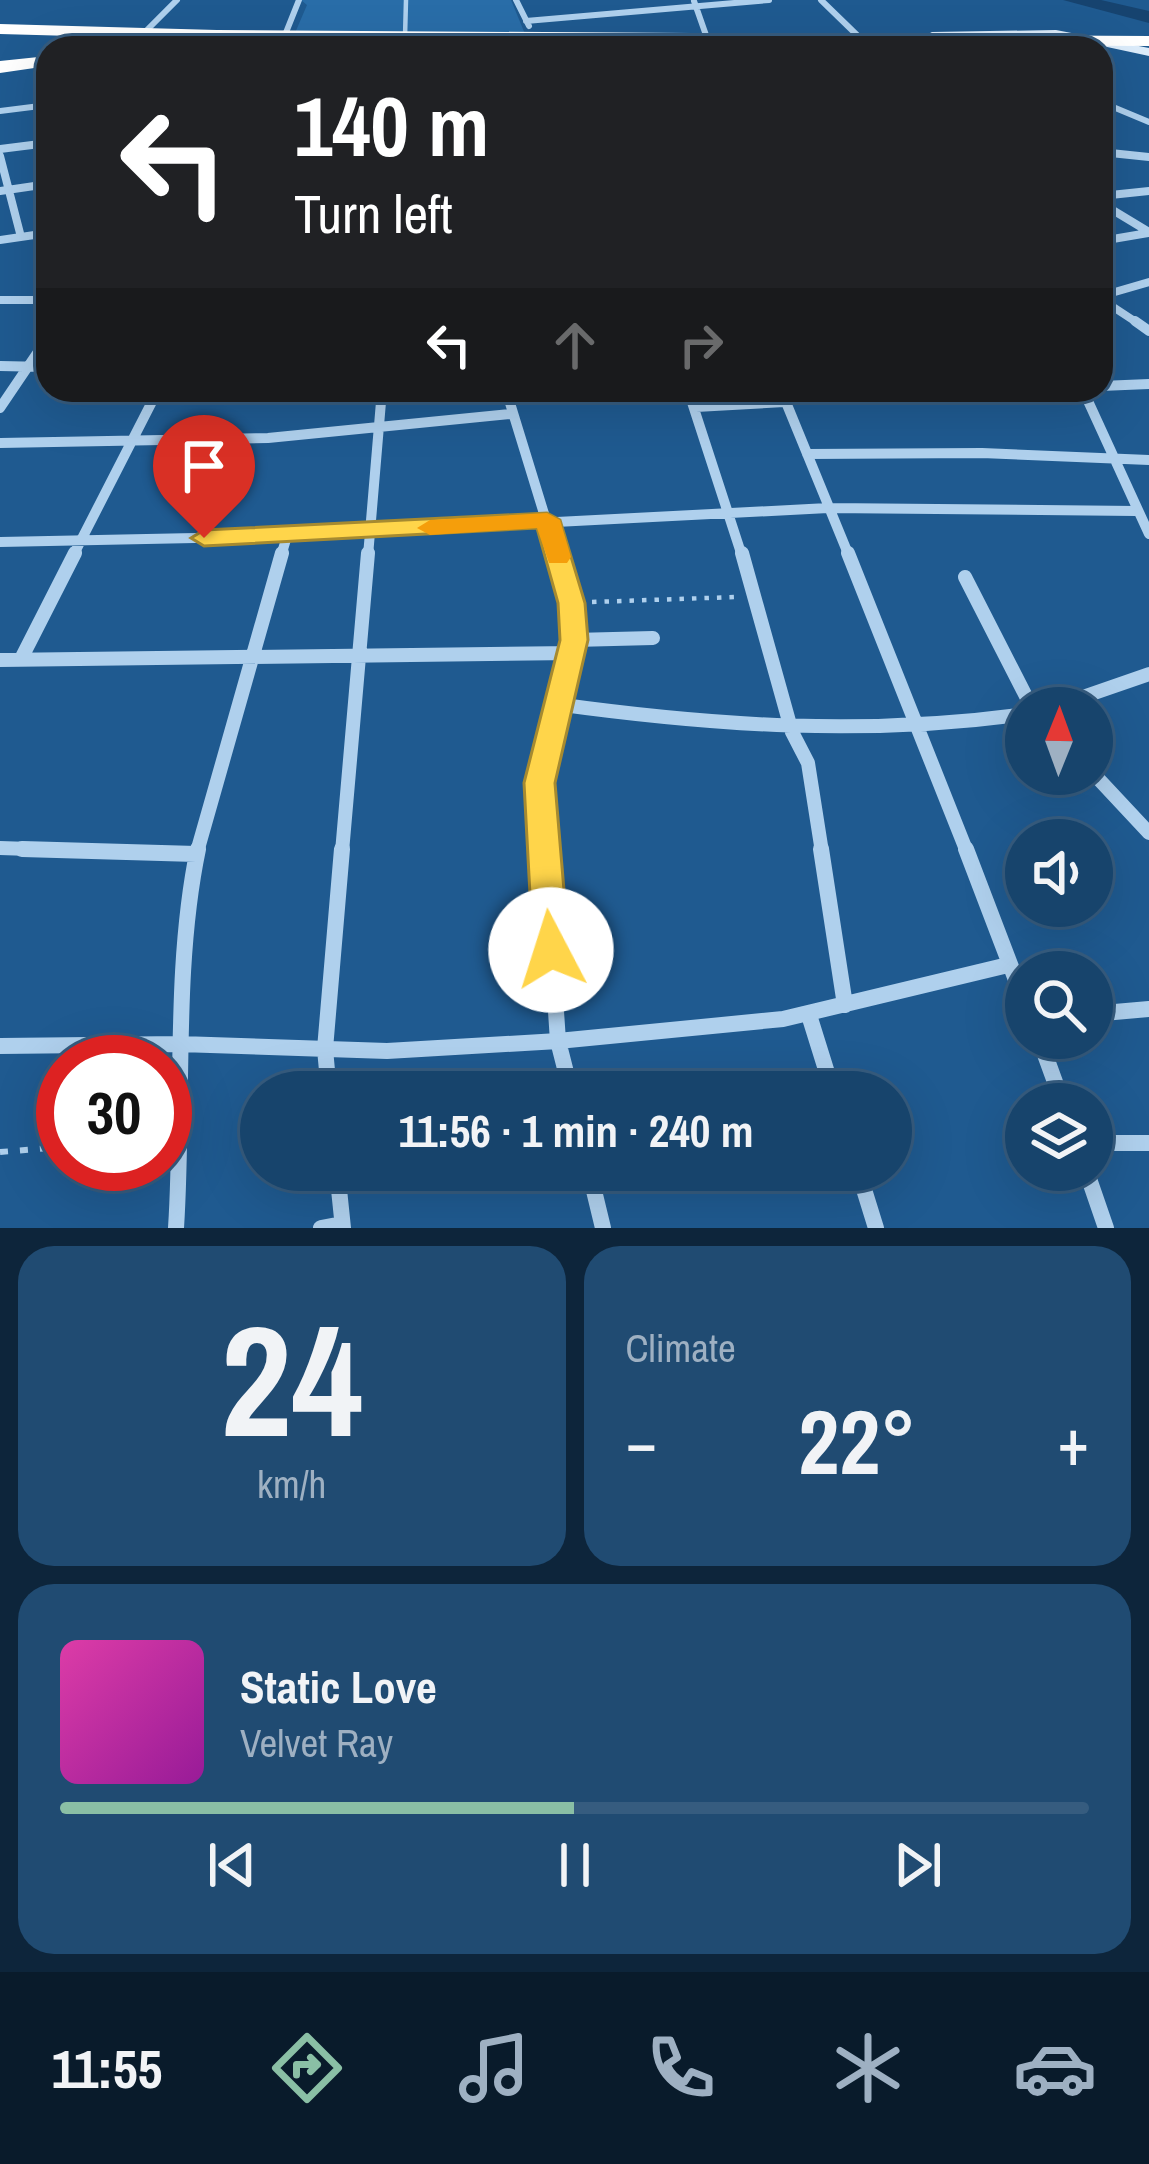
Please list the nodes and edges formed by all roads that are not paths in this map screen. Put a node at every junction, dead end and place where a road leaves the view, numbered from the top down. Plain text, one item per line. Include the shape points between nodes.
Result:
1 (178, 0) edge
2 (298, 0) edge
3 (406, 0) edge
4 (516, 0) edge
5 (769, 0) edge
6 (821, 0) edge
7 (694, 2) edge
8 (0, 28) edge
9 (530, 29) junction
10 (285, 35) junction
11 (91, 36) edge
12 (152, 36) edge
13 (262, 36) edge
14 (345, 36) edge
15 (405, 36) edge
16 (421, 36) edge
17 (621, 36) edge
18 (709, 36) edge
19 (863, 36) edge
20 (1000, 36) edge
21 (1076, 36) edge
22 (1113, 42) edge
23 (1113, 45) edge
24 (1149, 47) edge
25 (1113, 57) edge
26 (36, 62) edge
27 (1149, 64) edge
28 (0, 67) edge
29 (36, 106) edge
30 (1113, 107) edge
31 (0, 111) edge
32 (1149, 122) edge
33 (36, 145) edge
34 (0, 152) edge
35 (1113, 153) edge
36 (1149, 157) edge
37 (36, 186) edge
38 (5, 191) edge
39 (1149, 191) edge
40 (1113, 198) edge
41 (1113, 208) edge
42 (1149, 232) edge
43 (36, 235) edge
44 (21, 237) junction
45 (1113, 239) edge
46 (0, 240) edge
47 (1149, 282) edge
48 (1113, 294) edge
49 (0, 300) edge
50 (36, 300) edge
51 (1113, 306) edge
52 (1149, 331) edge
53 (36, 353) edge
54 (0, 366) edge
55 (26, 367) junction
56 (36, 367) edge
57 (1149, 384) edge
58 (1113, 386) edge
59 (151, 402) edge
60 (382, 402) edge
61 (502, 402) edge
62 (508, 402) edge
63 (694, 402) edge
64 (736, 402) edge
65 (785, 402) edge
66 (1088, 402) edge
67 (696, 407) junction
68 (0, 408) edge
69 (381, 424) junction
70 (129, 442) junction
71 (0, 443) edge
72 (807, 454) junction
73 (1110, 457) junction
74 (1149, 460) edge
75 (828, 508) junction
76 (1136, 511) junction
77 (730, 512) junction
78 (547, 520) junction
79 (368, 531) junction
80 (1149, 534) edge
81 (287, 536) junction
82 (0, 542) edge
83 (79, 542) junction
84 (965, 577) dead end
85 (653, 638) dead end
86 (573, 647) junction
87 (358, 658) junction
88 (21, 659) junction
89 (250, 659) junction
90 (0, 660) edge
91 (1149, 674) edge
92 (1018, 687) edge
93 (1112, 687) edge
94 (556, 704) junction
95 (1005, 715) edge
96 (920, 728) junction
97 (792, 732) junction
98 (1113, 794) edge
99 (1149, 833) edge
100 (0, 848) edge
101 (196, 854) junction
102 (1005, 957) edge
103 (1005, 966) edge
104 (845, 1005) junction
105 (1149, 1010) edge
106 (1113, 1013) edge
107 (809, 1015) junction
108 (181, 1035) edge
109 (558, 1041) junction
110 (192, 1044) edge
111 (0, 1046) edge
112 (36, 1046) edge
113 (325, 1049) junction
114 (327, 1071) edge
115 (566, 1071) edge
116 (826, 1071) edge
117 (1149, 1143) edge
118 (1113, 1144) edge
119 (178, 1191) edge
120 (339, 1191) edge
121 (595, 1191) edge
122 (865, 1191) edge
123 (1093, 1191) edge
124 (342, 1226) edge
125 (176, 1228) edge
126 (321, 1228) edge
127 (604, 1228) edge
128 (876, 1228) edge
129 (1106, 1228) edge

1 - 12 street
2 - 10 street
3 - 15 lane
4 - 9 street
5 - 7 street
6 - 19 street
7 - 9 street
7 - 18 street
8 - 11 highway
9 - 16 highway
9 - 17 highway
10 - 13 highway
10 - 14 highway
20 - 21 street
22 - 24 street
23 - 24 highway
25 - 27 street
26 - 28 highway
29 - 31 street
30 - 32 street
33 - 34 street
34 - 38 street
35 - 36 street
37 - 38 street
38 - 44 street
39 - 40 street
41 - 42 street
42 - 45 street
43 - 44 street
44 - 46 street
47 - 48 street
49 - 50 street
51 - 52 street
53 - 55 street
54 - 55 street
55 - 56 street
55 - 68 street
57 - 58 street
59 - 70 street
60 - 69 street
61 - 69 street
62 - 78 street
63 - 67 street
64 - 67 street
65 - 72 street
66 - 73 street
67 - 77 street
69 - 70 street
69 - 79 street
70 - 71 street
70 - 83 street
72 - 73 street
72 - 75 street
73 - 74 street
73 - 76 street
75 - 76 street
75 - 77 street
75 - 96 street
76 - 80 street
77 - 78 street
77 - 97 street
78 - 79 street
78 - 86 street via 571,603
79 - 81 street
79 - 87 street
81 - 83 street
81 - 89 street
82 - 83 street
83 - 88 street
84 - 92 street
85 - 86 street
86 - 87 street
86 - 94 street
87 - 89 street
87 - 113 street
88 - 89 street
88 - 90 street
89 - 101 street
91 - 93 street
94 - 97 street
94 - 109 street via 540,783
95 - 96 street
96 - 97 street
96 - 102 street
97 - 104 street via 815,794
98 - 99 street
100 - 101 street
101 - 108 street
103 - 104 street
104 - 107 street
105 - 106 street
107 - 109 street
107 - 116 street
109 - 113 street
109 - 115 street
110 - 113 street
111 - 112 street
113 - 114 street
117 - 118 street
119 - 125 street
120 - 124 street
121 - 127 street
122 - 128 street
123 - 129 street
124 - 126 street

